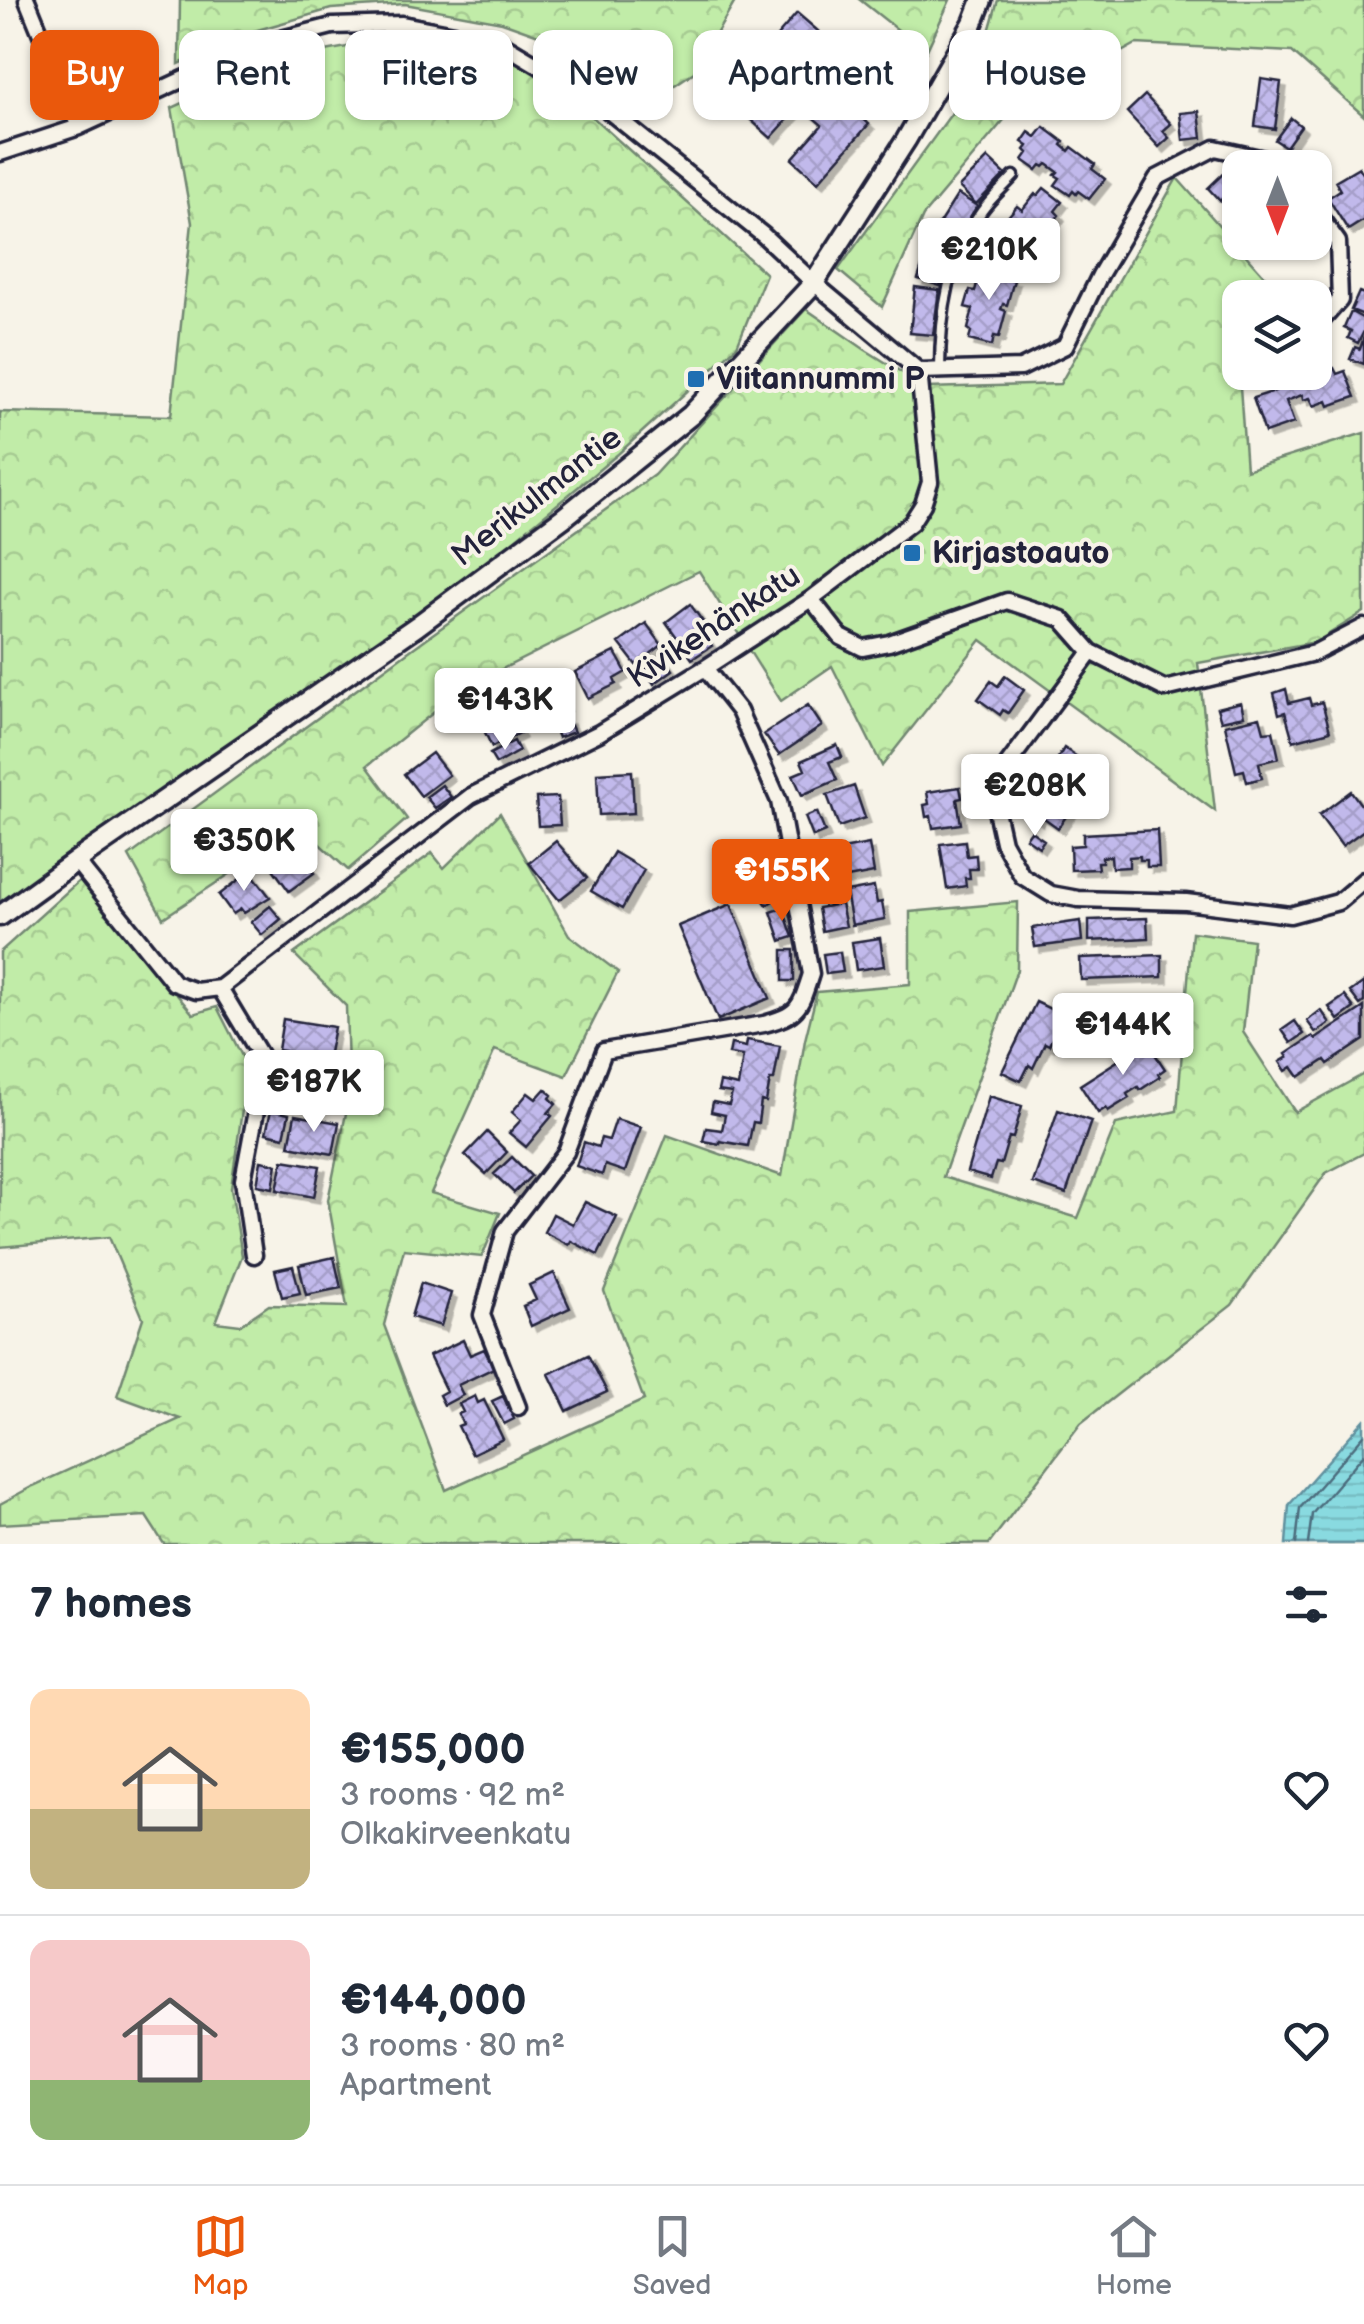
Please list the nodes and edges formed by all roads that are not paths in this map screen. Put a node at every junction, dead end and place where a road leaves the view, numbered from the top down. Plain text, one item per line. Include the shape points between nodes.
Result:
1 (27, 0) edge
2 (982, 0) edge
3 (79, 127) junction
4 (1224, 150) edge
5 (0, 152) edge
6 (1014, 176) dead end
7 (1332, 234) edge
8 (814, 283) junction
9 (1332, 309) edge
10 (919, 370) junction
11 (940, 370) junction
12 (811, 599) junction
13 (1364, 628) edge
14 (1090, 652) junction
15 (705, 668) junction
16 (76, 861) junction
17 (1364, 880) edge
18 (0, 916) edge
19 (220, 988) junction
20 (254, 1255) dead end
21 (518, 1408) dead end

1 - 3 street
2 - 8 street, Merikulmantie via 906,140
3 - 5 street
3 - 8 street via 258,45 332,26 402,24 501,43 590,96
4 - 11 street via 1215,148 1157,178 1066,346 1021,368
6 - 11 lane via 982,210 960,248 947,289
7 - 9 street via 1340,300
8 - 10 street
8 - 16 street, Merikulmantie via 691,415 563,518
10 - 11 street
10 - 12 street, Kivikehänkatu via 930,482 923,504 911,523
12 - 14 street via 841,637 863,648 1007,601 1062,619
12 - 15 street, Kivikehänkatu
13 - 14 street via 1314,654 1164,689
14 - 17 street via 1005,768 996,806 1002,842 1022,876 1050,894 1078,900 1186,902 1290,915 1338,902
15 - 19 street, Kivikehänkatu via 598,733 471,796
15 - 21 street via 739,711 778,801 811,974 789,1017 604,1051 566,1152 506,1231 482,1315
16 - 18 street, Merikulmantie
16 - 19 street via 174,983 196,992
19 - 20 street via 265,1064 243,1180

